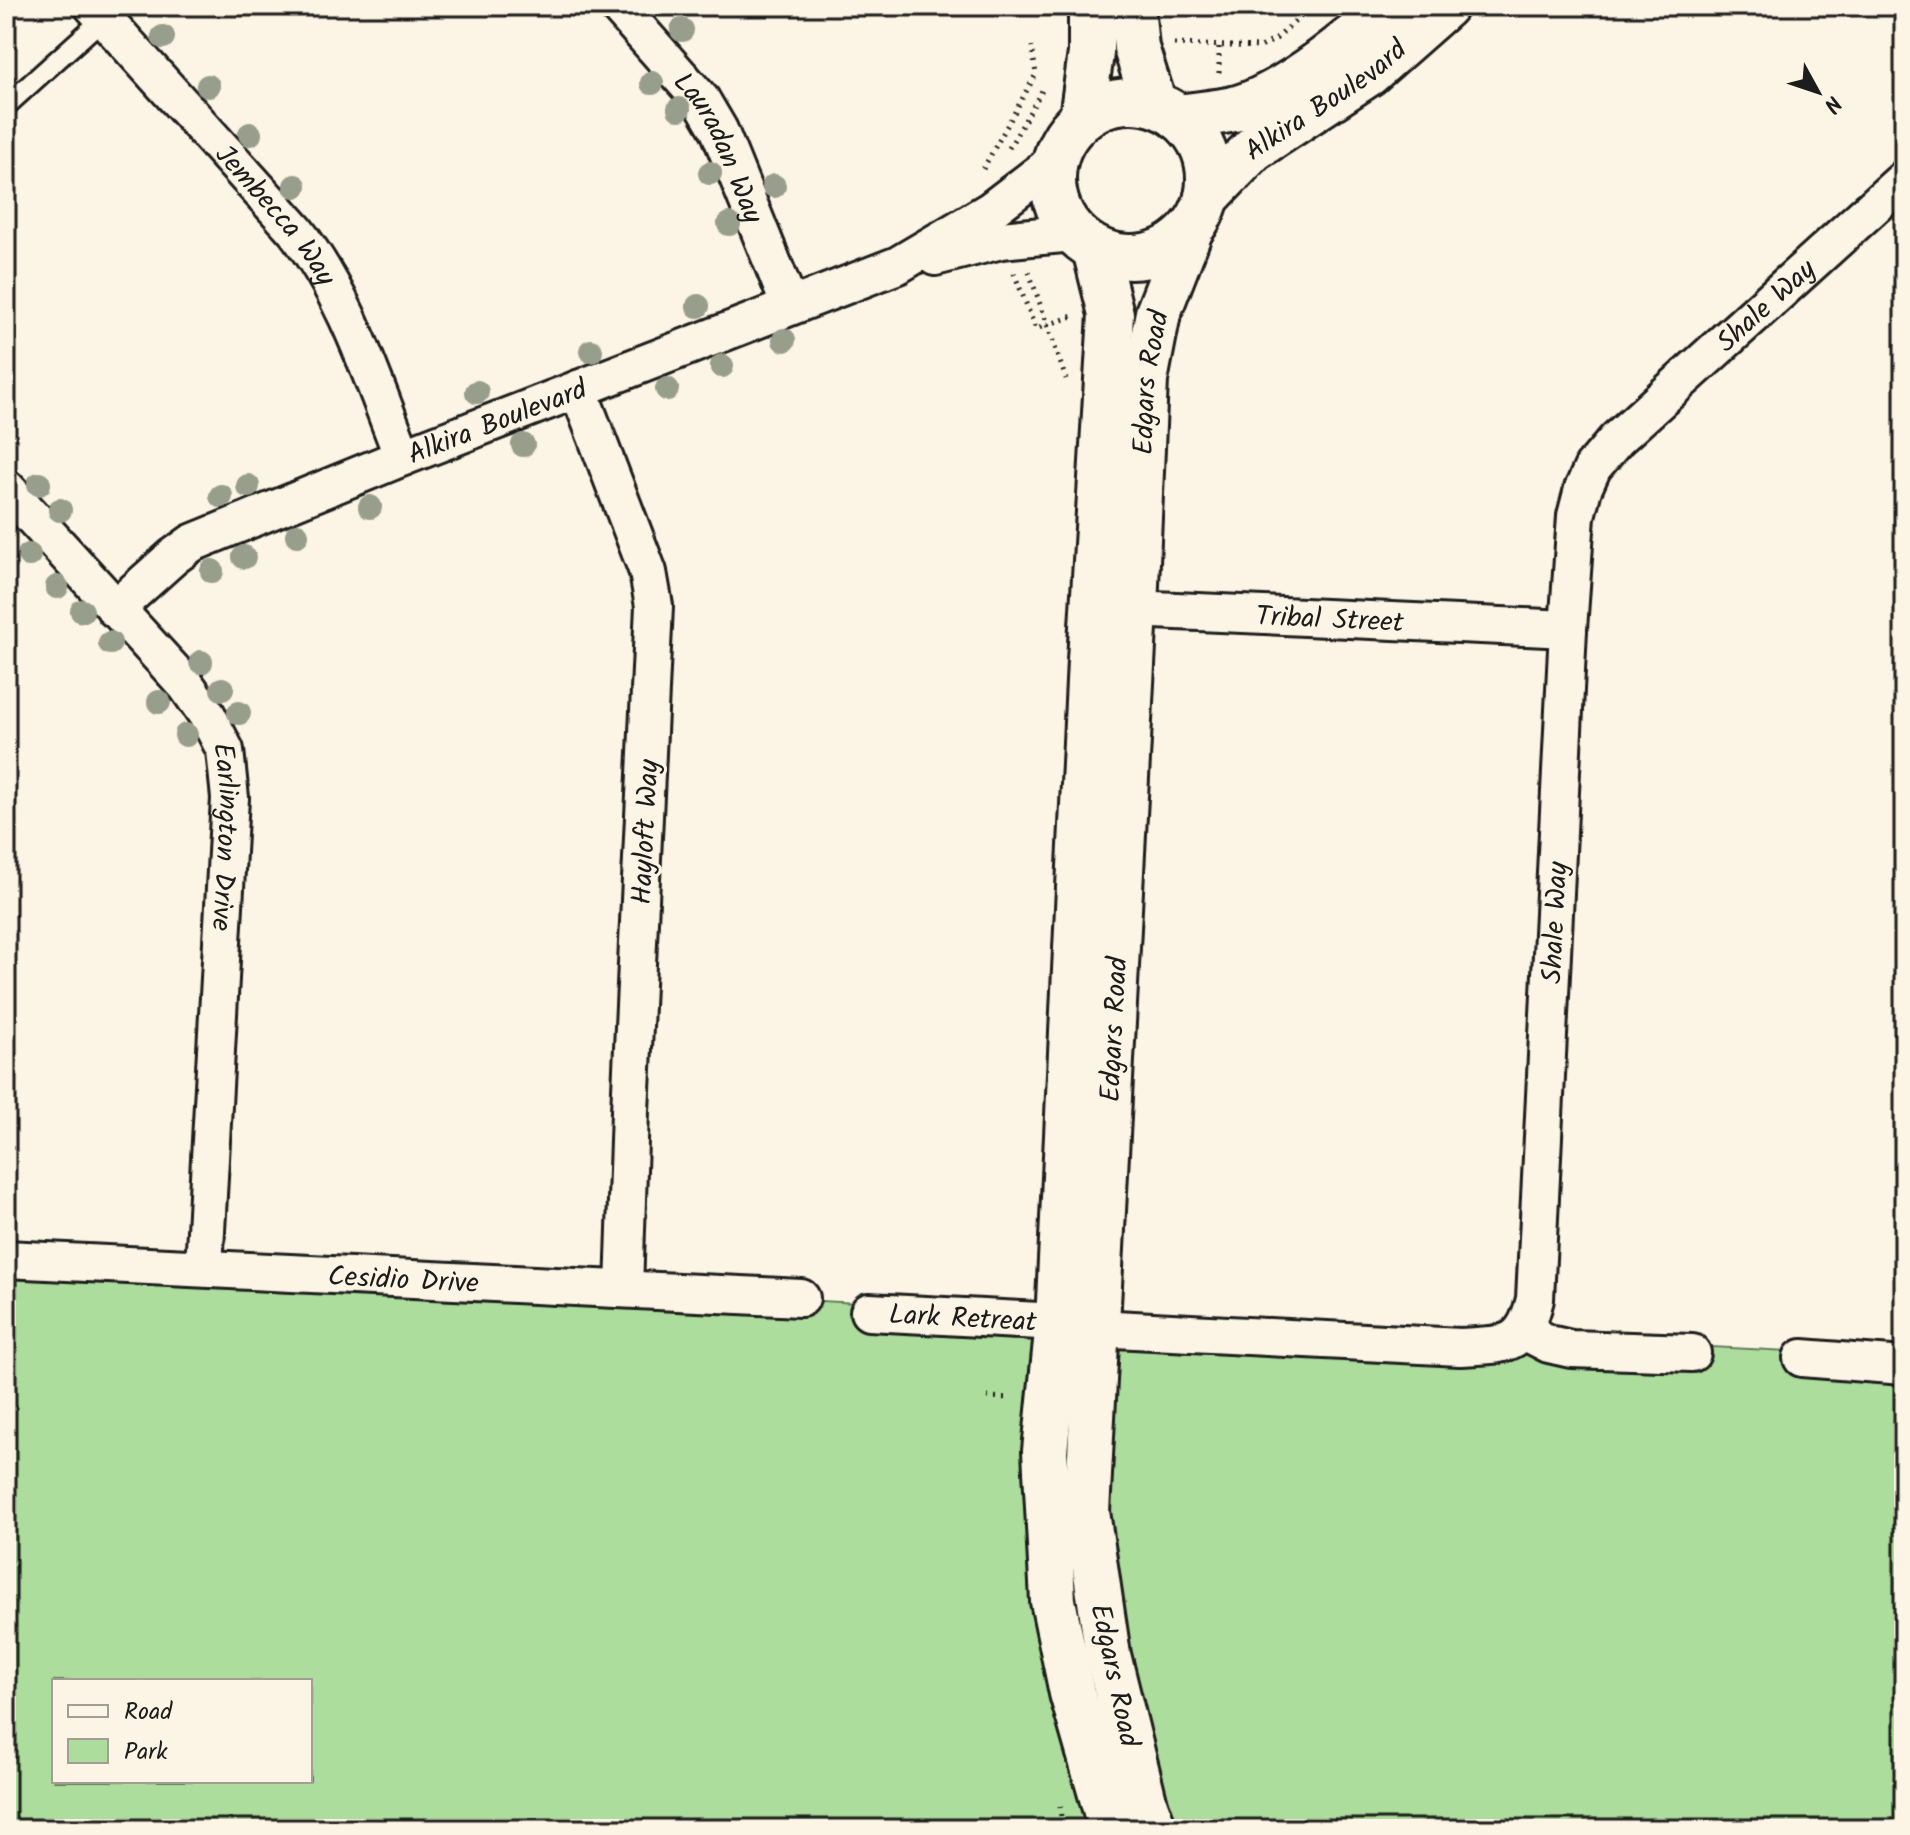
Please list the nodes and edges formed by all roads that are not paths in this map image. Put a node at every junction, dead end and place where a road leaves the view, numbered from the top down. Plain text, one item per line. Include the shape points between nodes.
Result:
1 (618, 6) edge
2 (1091, 6) edge
3 (1132, 6) edge
4 (1389, 6) edge
5 (1445, 6) edge
6 (105, 10) edge
7 (6, 106) edge
8 (1166, 110) junction
9 (1082, 118) junction
10 (1055, 161) junction
11 (1904, 179) edge
12 (1198, 214) junction
13 (1084, 241) junction
14 (898, 265) junction
15 (790, 306) junction
16 (578, 389) junction
17 (403, 457) junction
18 (6, 488) edge
19 (1093, 608) junction
20 (1135, 608) junction
21 (115, 609) junction
22 (1568, 629) junction
23 (6, 1259) edge
24 (204, 1267) junction
25 (624, 1289) junction
26 (801, 1298) dead end
27 (869, 1312) dead end
28 (1077, 1325) junction
29 (1524, 1331) junction
30 (1692, 1353) dead end
31 (1802, 1358) dead end
32 (1904, 1366) edge
33 (1111, 1829) edge
34 (1154, 1829) edge

1 - 15 street, Lauradan Way via 702,101 719,130
2 - 9 street
3 - 8 street via 1136,48
4 - 8 street, Alkira Boulevard via 1329,55 1254,101 1235,109
5 - 12 street, Alkira Boulevard via 1369,73 1253,149
6 - 7 lane
6 - 17 street, Jembecca Way via 317,259
8 - 9 street via 1141,101 1116,102
8 - 12 street via 1188,125 1203,146 1209,171
9 - 10 street via 1065,137
10 - 13 street via 1053,187 1059,212
10 - 14 street, Alkira Boulevard via 991,210
11 - 22 street, Shale Way via 1617,439 1593,467 1576,516
12 - 13 street via 1170,247 1146,256 1119,257
12 - 20 street, Edgars Road via 1158,313 1145,380
13 - 14 street, Alkira Boulevard via 1001,240
13 - 19 street, Edgars Road via 1111,314
14 - 15 street, Alkira Boulevard
15 - 16 street, Alkira Boulevard
16 - 17 street, Alkira Boulevard
16 - 25 street, Hayloft Way via 648,572 654,606
17 - 21 street, Alkira Boulevard via 192,543
18 - 21 street, Earlington Drive
19 - 20 street, Tribal Street
19 - 28 street, Edgars Road
20 - 22 street, Tribal Street
20 - 28 street, Edgars Road
21 - 24 street, Earlington Drive via 186,685 225,750 230,798
22 - 29 street, Shale Way via 1535,1299
23 - 24 street, Cesidio Drive
24 - 25 street, Cesidio Drive
25 - 26 street, Cesidio Drive
27 - 28 street, Lark Retreat
28 - 29 street via 1460,1347 1501,1344
28 - 33 street, Edgars Road via 1045,1451 1053,1601 1072,1693
28 - 34 street, Edgars Road via 1087,1512 1108,1655
29 - 30 street via 1571,1349
31 - 32 street

